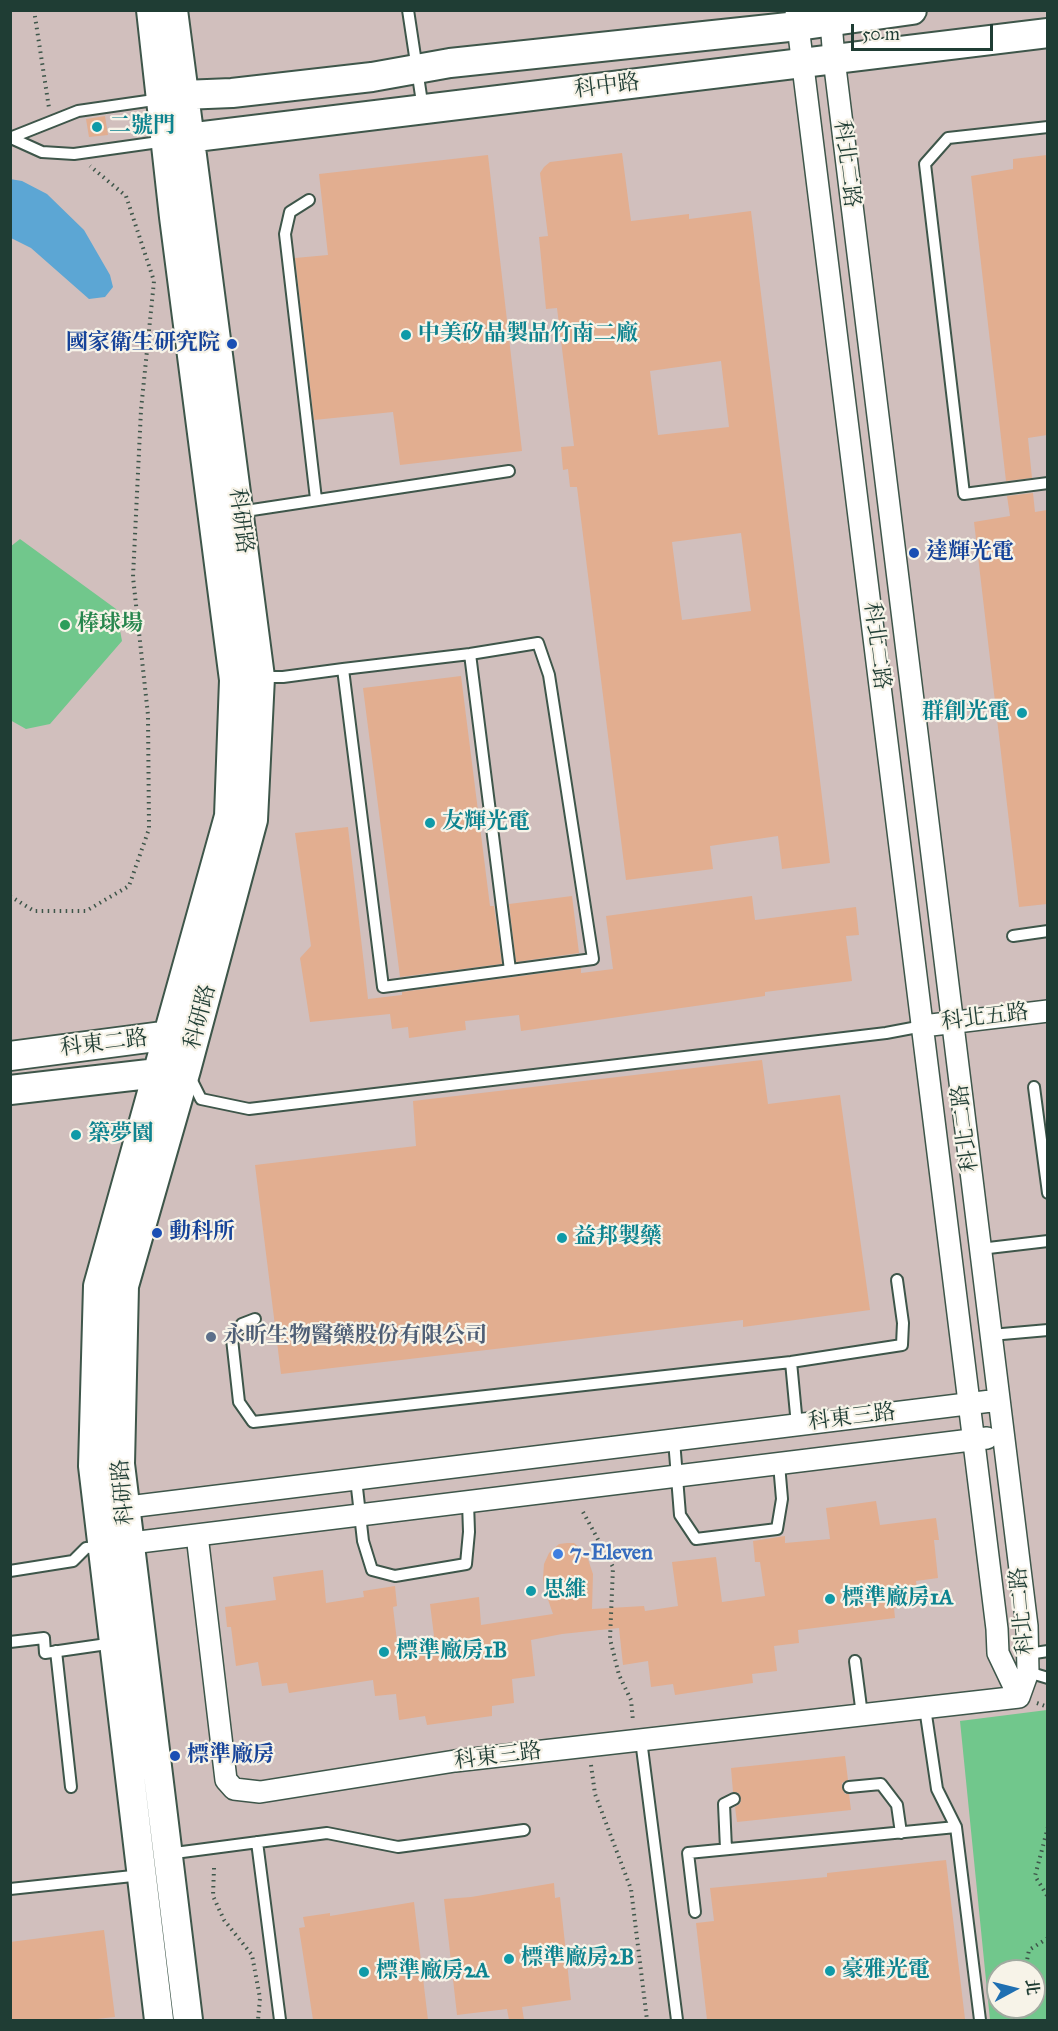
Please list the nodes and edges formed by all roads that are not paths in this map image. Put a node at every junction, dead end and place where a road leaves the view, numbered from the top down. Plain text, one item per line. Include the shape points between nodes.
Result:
1 (151, 10) edge
2 (173, 10) edge
3 (408, 10) edge
4 (912, 10) edge
5 (830, 16) edge
6 (797, 18) edge
7 (1047, 33) edge
8 (834, 59) junction
9 (804, 63) junction
10 (416, 69) junction
11 (172, 97) junction
12 (423, 110) junction
13 (1047, 126) edge
14 (11, 138) edge
15 (178, 140) junction
16 (309, 200) dead end
17 (509, 471) dead end
18 (1047, 483) edge
19 (316, 499) junction
20 (239, 512) junction
21 (470, 654) junction
22 (343, 669) junction
23 (260, 677) junction
24 (1047, 931) edge
25 (1013, 936) dead end
26 (510, 970) junction
27 (1047, 1011) edge
28 (952, 1022) junction
29 (923, 1026) junction
30 (197, 1032) junction
31 (168, 1036) junction
32 (10, 1056) edge
33 (186, 1070) junction
34 (158, 1073) junction
35 (1035, 1087) dead end
36 (10, 1090) edge
37 (1047, 1193) edge
38 (1047, 1240) edge
39 (980, 1249) junction
40 (897, 1280) dead end
41 (255, 1319) dead end
42 (1047, 1330) edge
43 (991, 1335) junction
44 (791, 1362) junction
45 (999, 1400) junction
46 (969, 1404) junction
47 (797, 1425) junction
48 (1003, 1436) junction
49 (674, 1440) junction
50 (974, 1440) junction
51 (779, 1464) junction
52 (677, 1476) junction
53 (356, 1479) junction
54 (468, 1502) junction
55 (112, 1509) junction
56 (359, 1516) junction
57 (197, 1535) junction
58 (116, 1545) junction
59 (10, 1571) edge
60 (10, 1642) edge
61 (114, 1643) junction
62 (56, 1651) junction
63 (855, 1661) dead end
64 (1038, 1664) edge
65 (1019, 1697) junction
66 (925, 1707) junction
67 (862, 1715) junction
68 (637, 1734) junction
69 (71, 1787) dead end
70 (849, 1787) dead end
71 (734, 1799) dead end
72 (956, 1827) junction
73 (524, 1830) dead end
74 (901, 1833) junction
75 (257, 1842) junction
76 (726, 1849) junction
77 (167, 1854) junction
78 (142, 1875) junction
79 (10, 1889) edge
80 (695, 1912) dead end
81 (159, 2020) edge
82 (188, 2020) edge
83 (280, 2020) edge
84 (677, 2020) edge
85 (980, 2020) edge

1 - 11 street, 科研路
2 - 11 street, 科研路
3 - 10 lane
4 - 5 street, 科中路
5 - 6 street, 科中路
5 - 8 street, 科北二路
6 - 9 street, 科北二路
6 - 10 street, 科中路
7 - 8 street, 科中路
8 - 9 street, 科中路
8 - 28 street, 科北二路
9 - 12 street, 科中路
9 - 29 street, 科北二路
10 - 11 street, 科中路
10 - 12 lane
11 - 14 lane via 78,111
11 - 15 street, 科研路
12 - 15 street, 科中路
13 - 18 lane via 948,138 925,164 964,494
14 - 15 lane via 42,152 74,154
15 - 20 street, 科研路
15 - 31 street, 科研路 via 234,680 229,816
16 - 19 lane via 290,212 285,234
17 - 19 lane
19 - 20 lane
20 - 23 street, 科研路
21 - 22 lane
21 - 26 lane
21 - 26 lane via 538,643 549,675 592,959
22 - 23 lane
22 - 26 lane via 382,987
23 - 30 street, 科研路 via 253,820
24 - 25 lane
27 - 28 street, 科北五路
28 - 29 street, 科北五路
28 - 39 street, 科北二路
29 - 33 lane via 249,1108 201,1099
29 - 46 street, 科北二路
30 - 31 street, 科東二路
30 - 33 street, 科研路
31 - 32 street, 科東二路
31 - 34 street, 科研路
33 - 34 street, 科東二路
33 - 55 street, 科研路 via 124,1286 120,1464
34 - 36 street, 科東二路
34 - 55 street, 科研路 via 98,1286 93,1466
35 - 37 lane
38 - 39 lane
39 - 43 street, 科北二路
40 - 44 lane via 902,1346
41 - 44 lane via 242,1324 232,1340 239,1402 253,1422
42 - 43 lane
43 - 45 street, 科北二路
44 - 47 lane
45 - 46 street, 科東三路
45 - 48 street, 科北二路
46 - 47 street, 科東三路
46 - 50 street, 科北二路
47 - 49 street, 科東三路
48 - 50 street, 科東三路
48 - 64 street, 科北二路 via 1027,1626
49 - 52 lane
49 - 53 street, 科東三路
50 - 51 street, 科東三路
50 - 65 street, 科北二路 via 998,1653
51 - 52 street, 科東三路
51 - 52 lane via 782,1499 777,1529 696,1539 680,1515
52 - 54 street, 科東三路
53 - 55 street, 科東三路
53 - 56 lane
54 - 56 street, 科東三路
54 - 56 lane via 466,1564 395,1576 372,1570
55 - 58 street, 科研路
56 - 57 street, 科東三路
57 - 58 street, 科東三路
57 - 68 street, 科東三路 via 226,1780 234,1790 260,1792 455,1761 588,1746
58 - 59 lane via 86,1548 73,1561
58 - 61 street, 科研路
58 - 77 street, 科研路
60 - 62 lane via 44,1638 45,1653
61 - 62 lane
61 - 78 street, 科研路
62 - 69 lane
63 - 67 lane
64 - 65 street, 科北二路
65 - 66 street, 科東三路
66 - 67 street, 科東三路
66 - 72 lane via 937,1789
67 - 68 street, 科東三路
68 - 84 lane
70 - 74 lane via 881,1784 897,1805
71 - 76 lane via 724,1804
72 - 74 lane
72 - 85 lane
73 - 75 lane via 398,1847 327,1833
74 - 76 lane
75 - 77 lane
75 - 83 lane
76 - 80 lane via 688,1853
77 - 82 street, 科研路
78 - 79 lane
78 - 81 street, 科研路

